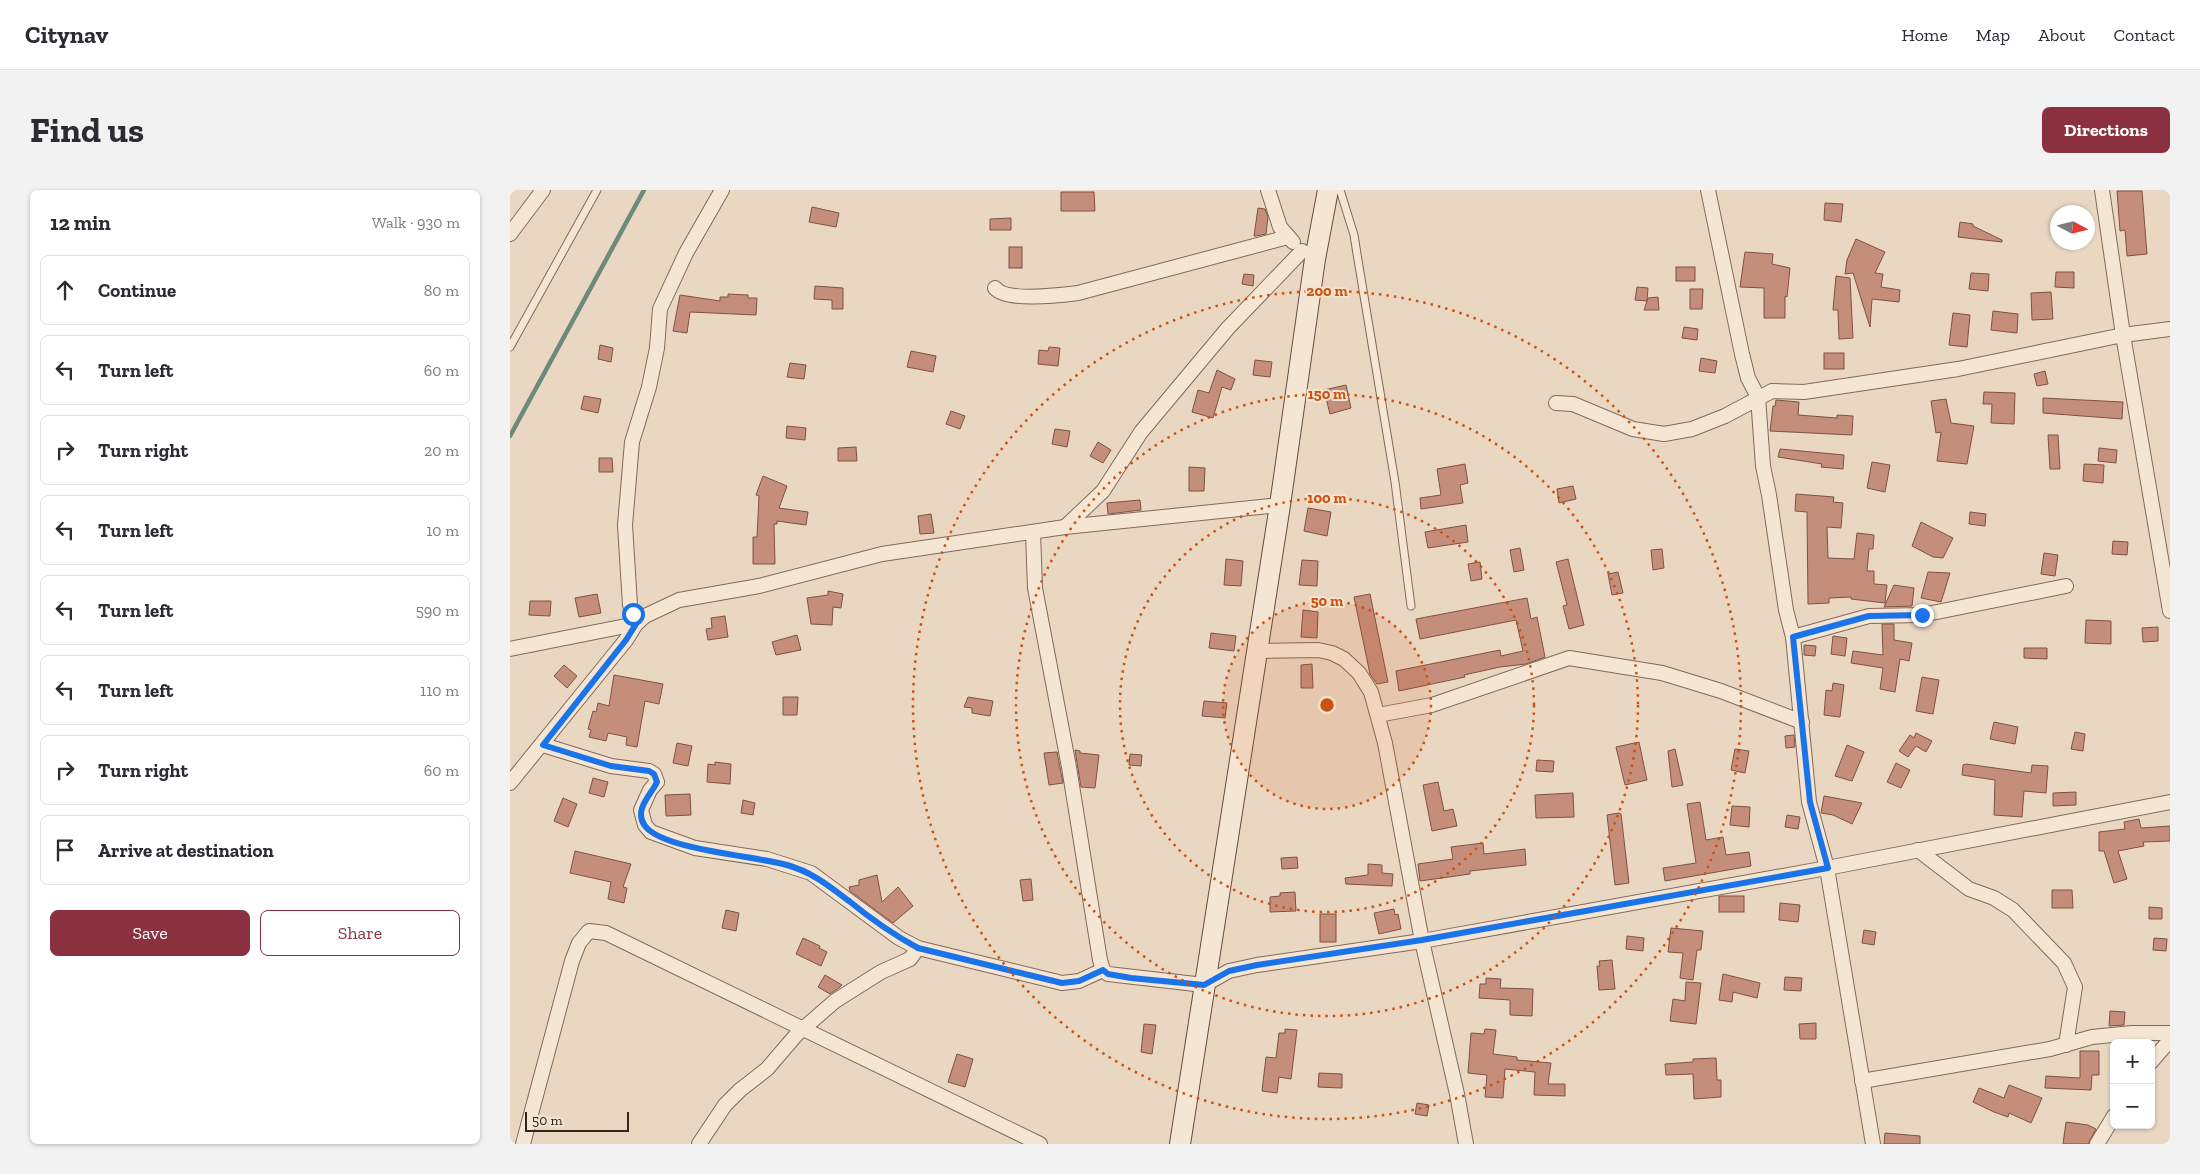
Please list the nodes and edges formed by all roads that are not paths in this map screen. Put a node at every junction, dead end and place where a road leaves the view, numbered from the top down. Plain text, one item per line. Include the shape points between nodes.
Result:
1 (543, 190) edge
2 (597, 190) edge
3 (722, 190) edge
4 (1268, 190) edge
5 (1328, 190) edge
6 (1340, 190) edge
7 (1708, 190) edge
8 (2102, 190) edge
9 (510, 234) edge
10 (1288, 237) junction
11 (1308, 255) junction
12 (995, 288) dead end
13 (2170, 329) edge
14 (2123, 335) junction
15 (510, 347) edge
16 (1758, 397) junction
17 (1556, 403) dead end
18 (1280, 505) junction
19 (1065, 527) junction
20 (1033, 533) junction
21 (2066, 586) dead end
22 (1411, 606) dead end
23 (2170, 611) edge
24 (636, 624) junction
25 (1793, 637) junction
26 (510, 649) edge
27 (1258, 651) junction
28 (1378, 715) junction
29 (1802, 722) junction
30 (543, 745) junction
31 (510, 783) edge
32 (2170, 802) edge
33 (1918, 850) junction
34 (1828, 868) junction
35 (1422, 940) junction
36 (918, 948) junction
37 (1103, 970) junction
38 (1206, 984) junction
39 (803, 1029) junction
40 (2170, 1033) edge
41 (2170, 1040) edge
42 (2066, 1045) junction
43 (2155, 1057) edge
44 (1862, 1081) junction
45 (2110, 1123) edge
46 (524, 1144) edge
47 (699, 1144) edge
48 (1040, 1144) edge
49 (1180, 1144) edge
50 (1466, 1144) edge
51 (1873, 1144) edge
52 (2097, 1144) edge

1 - 9 street
2 - 15 lane
3 - 24 street via 686,253 660,309 649,387 632,442 625,525 630,605
4 - 10 street via 1280,227
5 - 11 street
6 - 22 lane via 1354,235 1395,482
7 - 16 street via 1742,354 1748,378
8 - 14 street
10 - 11 street
10 - 12 street via 1078,293 1043,296 1006,294
11 - 18 street
11 - 19 street via 1228,328 1141,432 1103,492
13 - 14 street
14 - 16 street via 1958,369 1804,392 1772,391
14 - 23 street
16 - 17 street via 1725,416 1692,429 1664,434 1633,429 1573,404
16 - 25 street via 1763,466
18 - 19 street
18 - 27 street
19 - 20 street
20 - 24 street via 882,554 759,586 696,596 657,609
20 - 37 street via 1035,588
21 - 25 street via 1922,615 1869,616
24 - 26 street
24 - 30 street
25 - 29 street
27 - 28 street via 1318,650 1344,659 1359,672 1371,692
27 - 38 street
28 - 29 street via 1432,704 1569,658 1662,673 1721,690
28 - 35 street
29 - 34 street via 1810,802
30 - 31 street
30 - 36 street via 611,766 649,771 657,782 641,810 645,825 652,832 695,848 767,860 811,873 899,938
32 - 33 street
33 - 34 street
33 - 42 street via 1969,888 2012,910 2064,963 2075,987
34 - 35 street
34 - 44 street
35 - 38 street via 1257,965 1229,971
35 - 50 street
36 - 37 street via 1062,983 1079,981
36 - 39 street via 910,959 847,993
37 - 38 street via 1131,978
38 - 49 street
39 - 46 street via 606,933 589,931 572,961
39 - 47 street via 784,1046 767,1069 725,1105
39 - 48 street
40 - 42 street via 2100,1036
41 - 43 street
42 - 44 street
44 - 51 street
45 - 52 street

